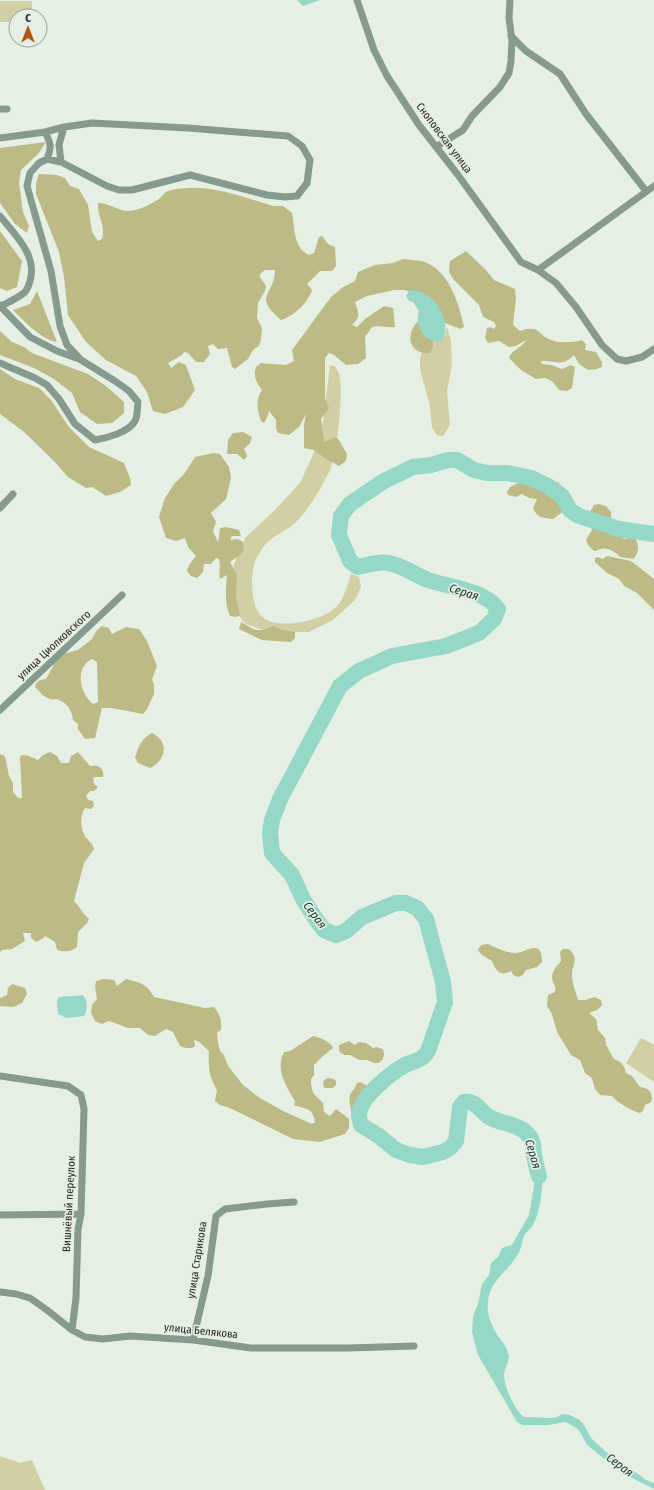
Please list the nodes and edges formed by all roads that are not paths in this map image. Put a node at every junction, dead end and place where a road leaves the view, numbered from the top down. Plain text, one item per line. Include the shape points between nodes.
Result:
1 (357, 0) edge
2 (510, 0) edge
3 (511, 36) junction
4 (64, 127) junction
5 (45, 132) junction
6 (0, 138) edge
7 (436, 147) junction
8 (47, 159) junction
9 (61, 162) junction
10 (654, 186) edge
11 (646, 191) junction
12 (0, 216) edge
13 (538, 270) junction
14 (0, 306) edge
15 (654, 348) edge
16 (81, 360) junction
17 (0, 363) edge
18 (13, 494) dead end
19 (0, 508) edge
20 (122, 595) dead end
21 (0, 710) edge
22 (0, 1076) edge
23 (294, 1202) dead end
24 (81, 1214) junction
25 (0, 1215) edge
26 (0, 1292) edge
27 (72, 1330) junction
28 (193, 1340) junction
29 (414, 1346) dead end

1 - 7 street, Сноповская улица via 374,50 387,76
2 - 3 street
3 - 7 street via 509,73 500,87 472,116 463,130
3 - 11 street via 526,52 560,74 586,114
4 - 5 street
4 - 9 street via 59,145
4 - 9 street via 92,123 125,124 288,136 302,146 310,160 309,174 307,184 297,196 267,195 190,175 132,190 120,190
5 - 6 street
5 - 8 street via 51,142
7 - 13 street, Сноповская улица via 521,262
8 - 9 street
8 - 16 street via 39,162 30,173 27,186 51,271 60,326 67,345
10 - 11 street
11 - 13 street
12 - 14 street via 30,257 32,267 27,291
13 - 15 street, Сноповская улица via 556,283 602,345 617,359 626,361 642,357
14 - 16 street via 30,337
16 - 17 street via 130,391 138,402 134,422 120,432 95,440 75,424 47,385
18 - 19 street
20 - 21 street, улица Циолковского
22 - 24 street, Вишнёвый переулок via 68,1086 81,1095 84,1108
23 - 28 street, улица Старикова via 225,1209 216,1216 208,1276
24 - 25 street
24 - 27 street, Вишнёвый переулок
26 - 27 street, улица Белякова via 30,1298
27 - 28 street, улица Белякова via 85,1337 103,1339 130,1336
28 - 29 street, улица Белякова via 251,1348

